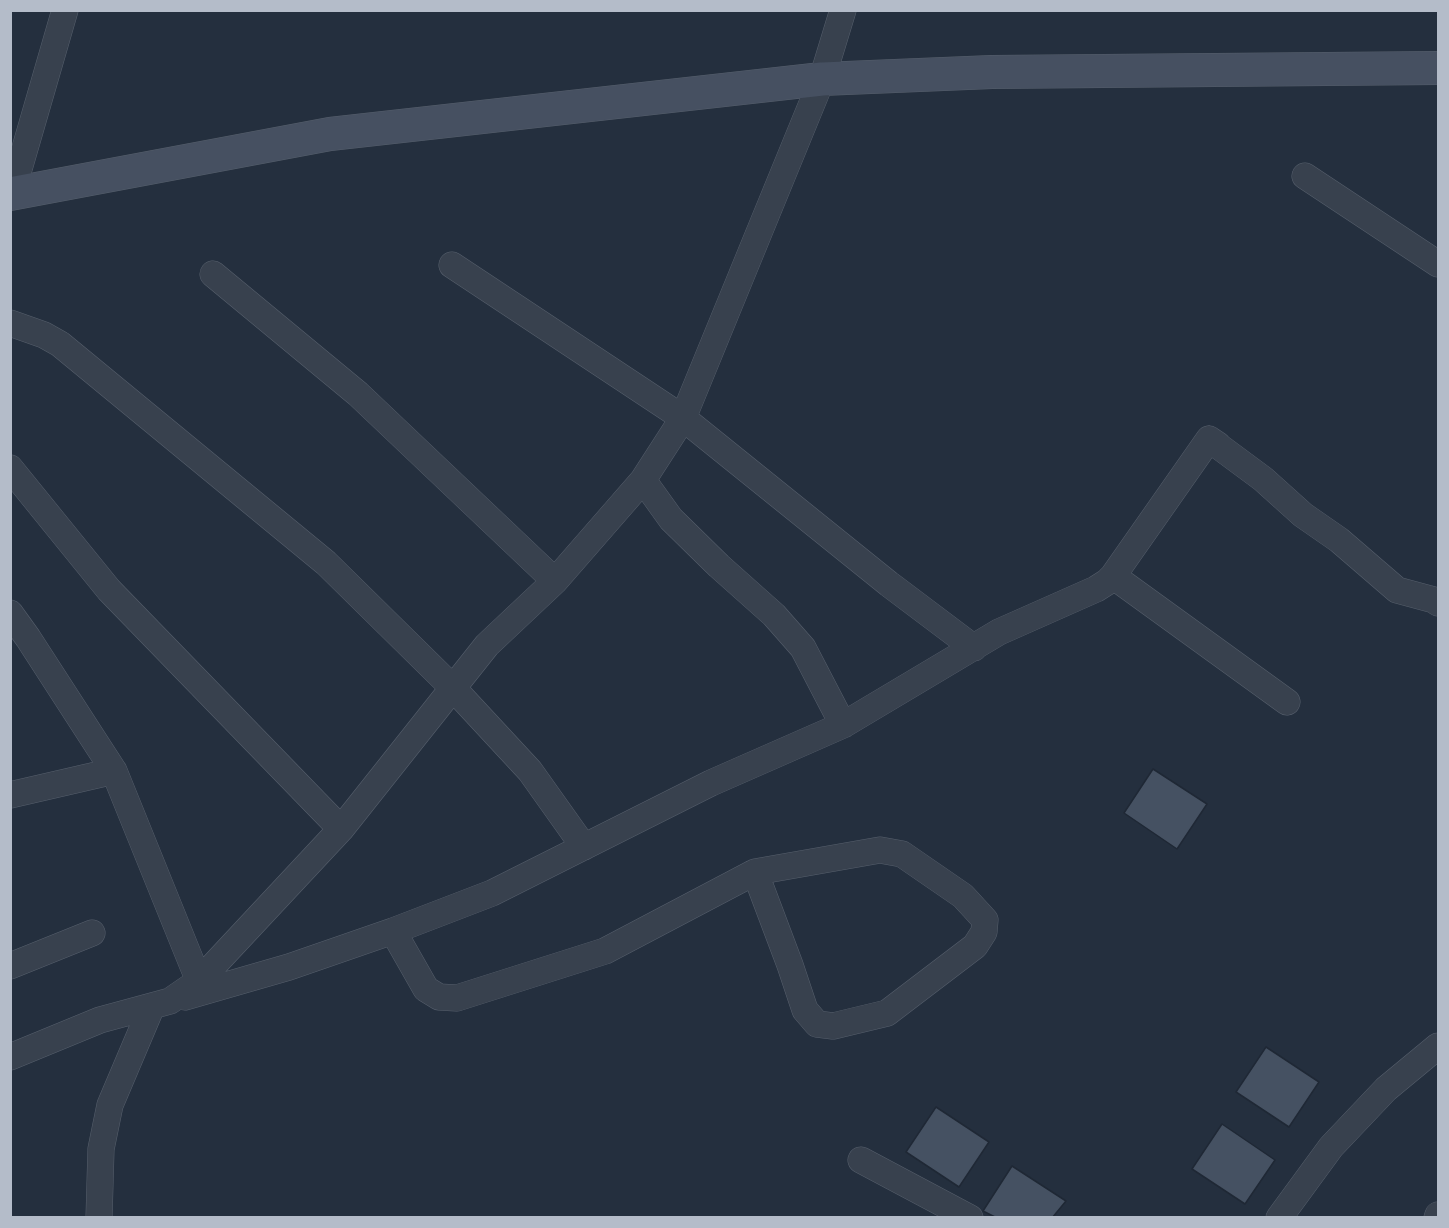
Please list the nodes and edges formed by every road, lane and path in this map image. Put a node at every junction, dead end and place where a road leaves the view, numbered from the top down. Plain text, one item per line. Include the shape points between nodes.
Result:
1 (65, 10) edge
2 (843, 10) edge
3 (1438, 68) edge
4 (822, 79) junction
5 (1305, 176) dead end
6 (11, 194) edge
7 (1438, 264) edge
8 (452, 265) dead end
9 (213, 274) dead end
10 (10, 323) edge
11 (683, 418) junction
12 (10, 468) edge
13 (643, 480) junction
14 (1113, 576) junction
15 (555, 581) junction
16 (1438, 603) edge
17 (10, 614) edge
18 (19, 640) edge
19 (974, 648) junction
20 (453, 688) junction
21 (1287, 702) dead end
22 (843, 725) junction
23 (114, 771) junction
24 (10, 795) edge
25 (341, 828) junction
26 (584, 848) junction
27 (755, 872) junction
28 (393, 932) junction
29 (92, 933) dead end
30 (10, 966) edge
31 (199, 981) junction
32 (161, 1004) junction
33 (1438, 1046) edge
34 (10, 1057) edge
35 (861, 1160) dead end
36 (99, 1218) edge
37 (970, 1218) edge
38 (1280, 1218) edge

1 - 6 street
2 - 4 street
3 - 4 street via 992,72
4 - 6 street via 330,134
4 - 11 street
5 - 7 street
8 - 11 street
9 - 15 street via 358,394
10 - 20 street via 60,344 326,563
11 - 13 street
11 - 19 street
12 - 25 street via 108,590
13 - 15 street
13 - 22 street via 671,519 774,615 803,648
14 - 16 street via 1213,442 1340,540 1397,590
14 - 19 street via 1096,589 999,632
14 - 21 street
15 - 20 street via 488,645
17 - 18 street
18 - 23 street
19 - 22 street
20 - 25 street
20 - 26 street via 530,771
22 - 26 street via 711,783
23 - 24 street
23 - 31 street
25 - 31 street
26 - 28 street via 492,893
27 - 27 street via 805,1010 817,1024 833,1026 887,1013 975,946 984,932 985,920 963,896 902,854 880,850
27 - 28 street via 605,951 458,998 439,997 426,989
28 - 32 street
29 - 30 street
31 - 32 street
32 - 34 street via 100,1020
32 - 36 street via 110,1105 101,1149
33 - 38 street via 1386,1089 1331,1147
35 - 37 street

